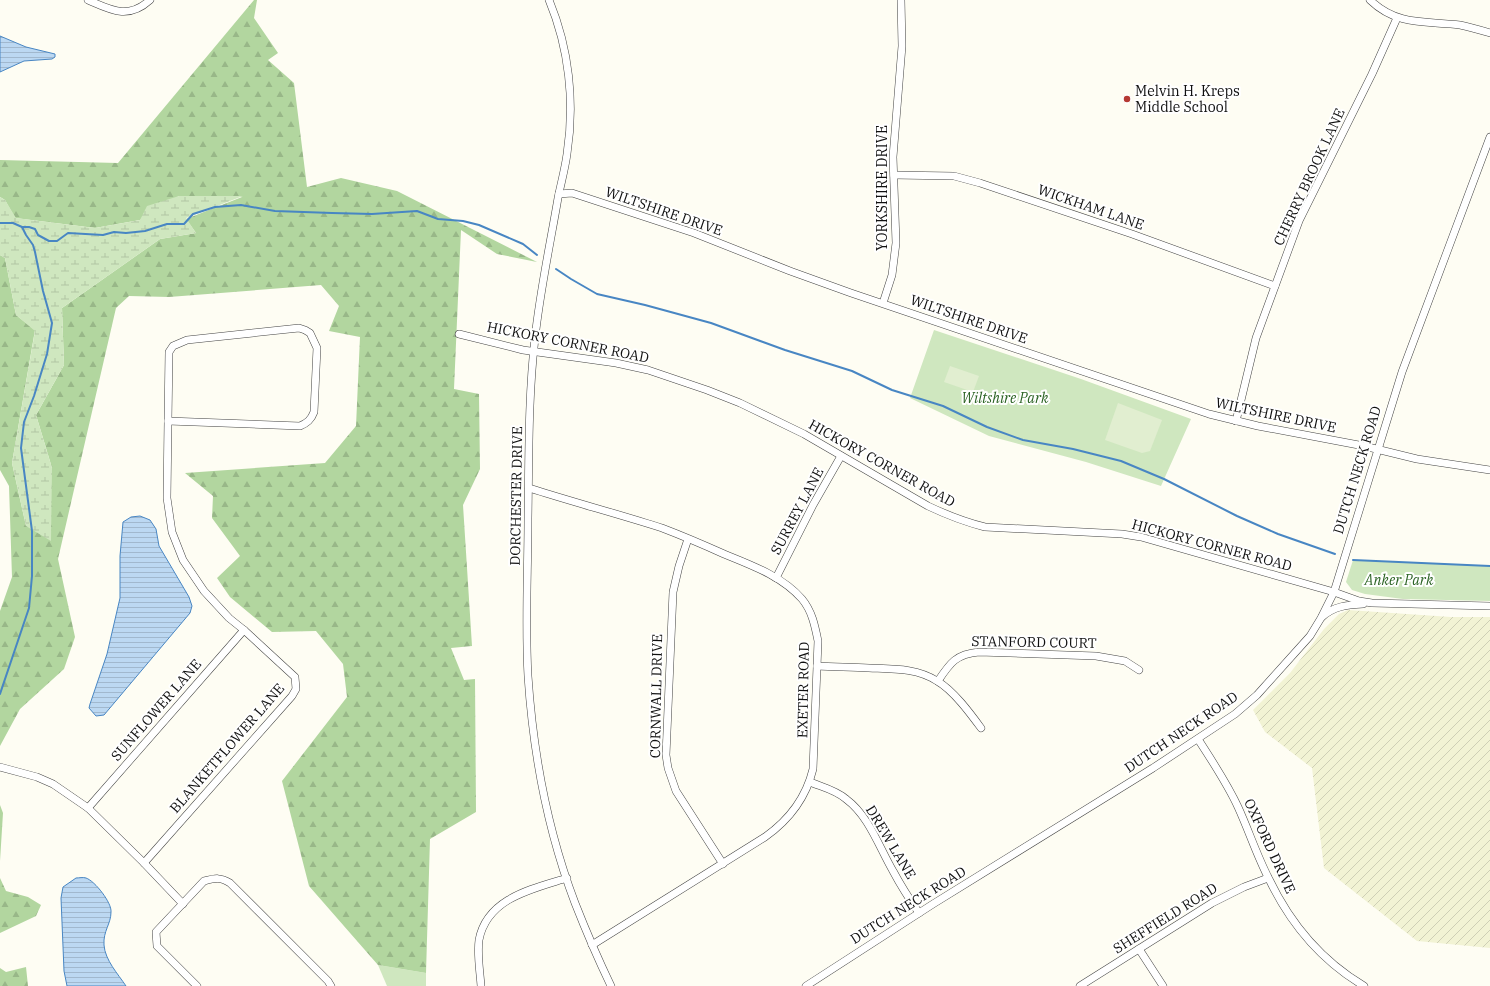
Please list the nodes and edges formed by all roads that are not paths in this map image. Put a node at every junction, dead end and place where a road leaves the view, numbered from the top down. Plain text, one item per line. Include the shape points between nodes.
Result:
1 (88, 0) edge
2 (150, 0) edge
3 (549, 0) edge
4 (901, 0) edge
5 (1370, 0) edge
6 (1397, 18) junction
7 (1490, 33) edge
8 (1490, 137) edge
9 (894, 175) junction
10 (559, 194) junction
11 (1275, 286) junction
12 (883, 303) junction
13 (459, 334) dead end
14 (534, 352) junction
15 (168, 421) junction
16 (1236, 421) junction
17 (1377, 449) junction
18 (841, 456) junction
19 (1490, 470) edge
20 (529, 488) junction
21 (688, 539) junction
22 (776, 578) junction
23 (1334, 592) junction
24 (1372, 603) junction
25 (1490, 606) edge
26 (1321, 618) junction
27 (244, 630) junction
28 (818, 666) junction
29 (1138, 670) dead end
30 (938, 681) junction
31 (981, 728) dead end
32 (1198, 739) junction
33 (0, 767) edge
34 (810, 782) junction
35 (88, 808) junction
36 (144, 863) junction
37 (723, 864) junction
38 (566, 878) junction
39 (1268, 878) junction
40 (183, 904) junction
41 (919, 913) junction
42 (592, 945) junction
43 (1139, 949) junction
44 (196, 986) edge
45 (331, 986) edge
46 (481, 986) edge
47 (611, 986) edge
48 (806, 986) edge
49 (1080, 986) edge
50 (1163, 986) edge
51 (1364, 986) edge

1 - 2 street via 121,12 132,12
3 - 10 street, DORCHESTER DRIVE via 564,45 570,82 567,155
4 - 9 street, YORKSHIRE DRIVE via 902,46
5 - 6 street
6 - 7 street via 1467,26
6 - 11 street, CHERRY BROOK LANE via 1299,221
8 - 17 street, DUTCH NECK ROAD via 1402,372
9 - 11 street, WICKHAM LANE via 964,178 1132,234
9 - 12 street, YORKSHIRE DRIVE via 895,253 892,275
10 - 12 street, WILTSHIRE DRIVE via 572,194 679,228 790,271
10 - 14 street, DORCHESTER DRIVE via 540,295
11 - 16 street, CHERRY BROOK LANE via 1256,338
12 - 16 street, WILTSHIRE DRIVE via 1165,400
13 - 14 street, HICKORY CORNER ROAD
14 - 18 street, HICKORY CORNER ROAD via 599,360 648,370 740,403 804,434
14 - 20 street, DORCHESTER DRIVE
15 - 15 street, BLANKETFLOWER LANE via 169,352 178,343 299,328 314,339 317,348 314,412 307,423 300,426
15 - 27 street, BLANKETFLOWER LANE via 167,498 172,532 183,560 204,591
16 - 17 street, WILTSHIRE DRIVE
17 - 19 street, WILTSHIRE DRIVE via 1418,459
17 - 23 street, DUTCH NECK ROAD
18 - 22 street, SURREY LANE
18 - 23 street, HICKORY CORNER ROAD via 934,509 974,524 999,528 1122,534
20 - 21 street, EXETER ROAD
20 - 38 street, DORCHESTER DRIVE via 527,649 531,707 544,793
21 - 22 street, EXETER ROAD
21 - 37 street, CORNWALL DRIVE via 673,592 666,755 676,791
22 - 28 street, EXETER ROAD via 793,590 809,610 818,641
23 - 24 street, HICKORY CORNER ROAD
23 - 26 street, DUTCH NECK ROAD
24 - 25 street, HICKORY CORNER ROAD
24 - 26 street via 1341,606
26 - 32 street, DUTCH NECK ROAD via 1310,636 1257,695 1236,714
27 - 35 street, SUNFLOWER LANE
27 - 36 street, BLANKETFLOWER LANE via 294,677 296,689
28 - 30 street via 905,670 925,674
28 - 34 street, EXETER ROAD via 814,758
29 - 30 street, STANFORD COURT via 1125,661 1096,656 979,652 966,654 952,661
30 - 31 street via 970,712
32 - 39 street, OXFORD DRIVE via 1238,806
32 - 41 street, DUTCH NECK ROAD
33 - 35 street via 53,784
34 - 37 street, EXETER ROAD via 783,823
34 - 41 street, DREW LANE via 838,794 860,812
35 - 36 street
36 - 40 street
37 - 42 street, EXETER ROAD
38 - 42 street, DORCHESTER DRIVE
38 - 46 street via 517,894 492,912 479,940
39 - 43 street, SHEFFIELD ROAD via 1212,903
39 - 51 street, OXFORD DRIVE via 1290,916 1316,949
40 - 44 street via 156,932 157,946
40 - 45 street via 204,882 222,878 230,883
41 - 48 street, DUTCH NECK ROAD
42 - 47 street, DORCHESTER DRIVE
43 - 49 street, SHEFFIELD ROAD
43 - 50 street

